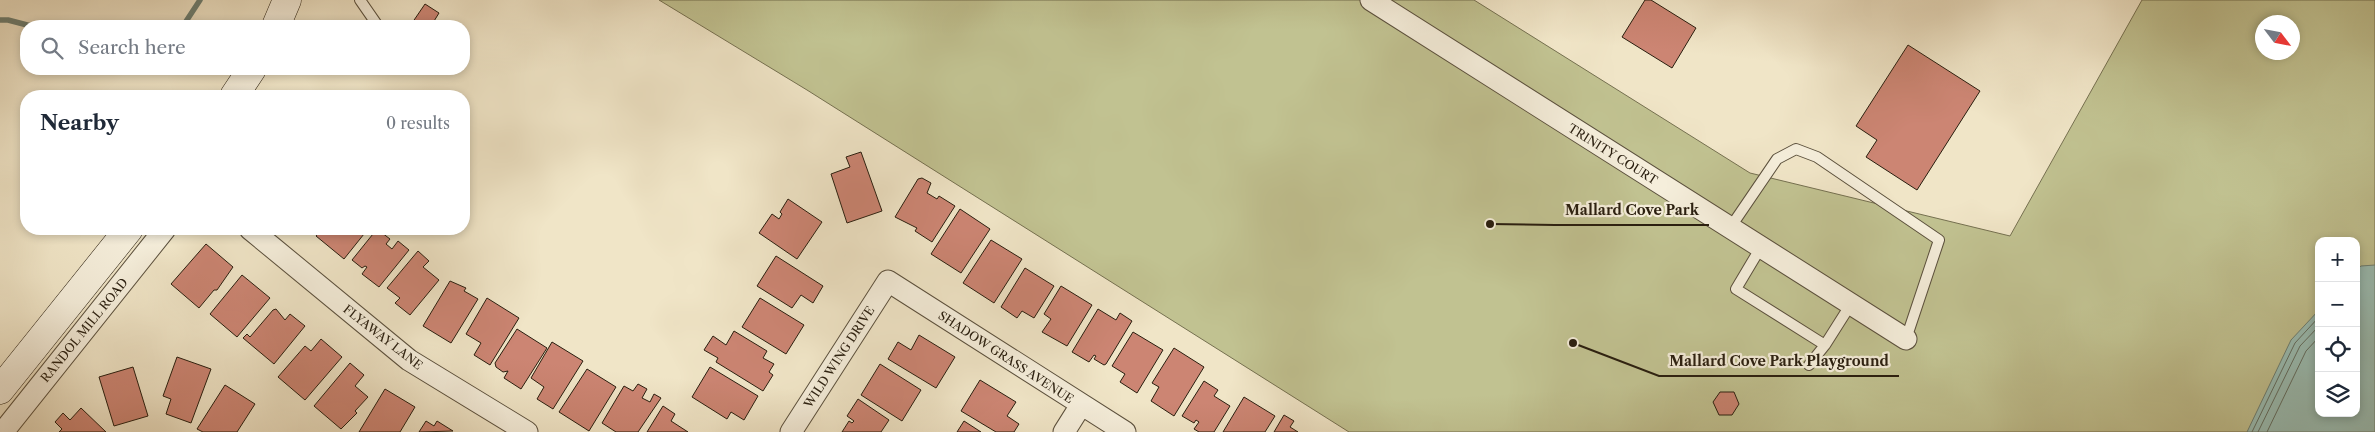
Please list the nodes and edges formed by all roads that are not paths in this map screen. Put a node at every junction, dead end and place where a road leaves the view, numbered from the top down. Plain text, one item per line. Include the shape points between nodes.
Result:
1 (287, 0) edge
2 (360, 0) edge
3 (1371, 0) edge
4 (279, 20) edge
5 (374, 20) edge
6 (248, 75) edge
7 (238, 90) edge
8 (1730, 228) junction
9 (124, 235) edge
10 (159, 235) edge
11 (257, 235) edge
12 (1761, 247) junction
13 (888, 281) joint
14 (1851, 304) junction
15 (1906, 339) joint
16 (1825, 345) junction
17 (1809, 365) dead end
18 (0, 390) edge
19 (1081, 405) junction
20 (2, 432) edge
21 (526, 432) edge
22 (791, 432) edge
23 (1064, 432) edge
24 (1125, 432) edge

1 - 4 main road
2 - 5 lane
3 - 8 street, TRINITY COURT
6 - 7 main road
8 - 12 street, TRINITY COURT
8 - 15 lane via 1776,159 1796,149 1817,157 1938,240
9 - 18 main road
10 - 20 street, RANDOL MILL ROAD
11 - 21 street, FLYAWAY LANE via 410,360
12 - 14 street, TRINITY COURT
12 - 16 lane via 1736,289
13 - 19 street, SHADOW GRASS AVENUE
13 - 22 street, WILD WING DRIVE
14 - 15 street, TRINITY COURT
14 - 16 lane
16 - 17 lane
19 - 23 street
19 - 24 street, SHADOW GRASS AVENUE

